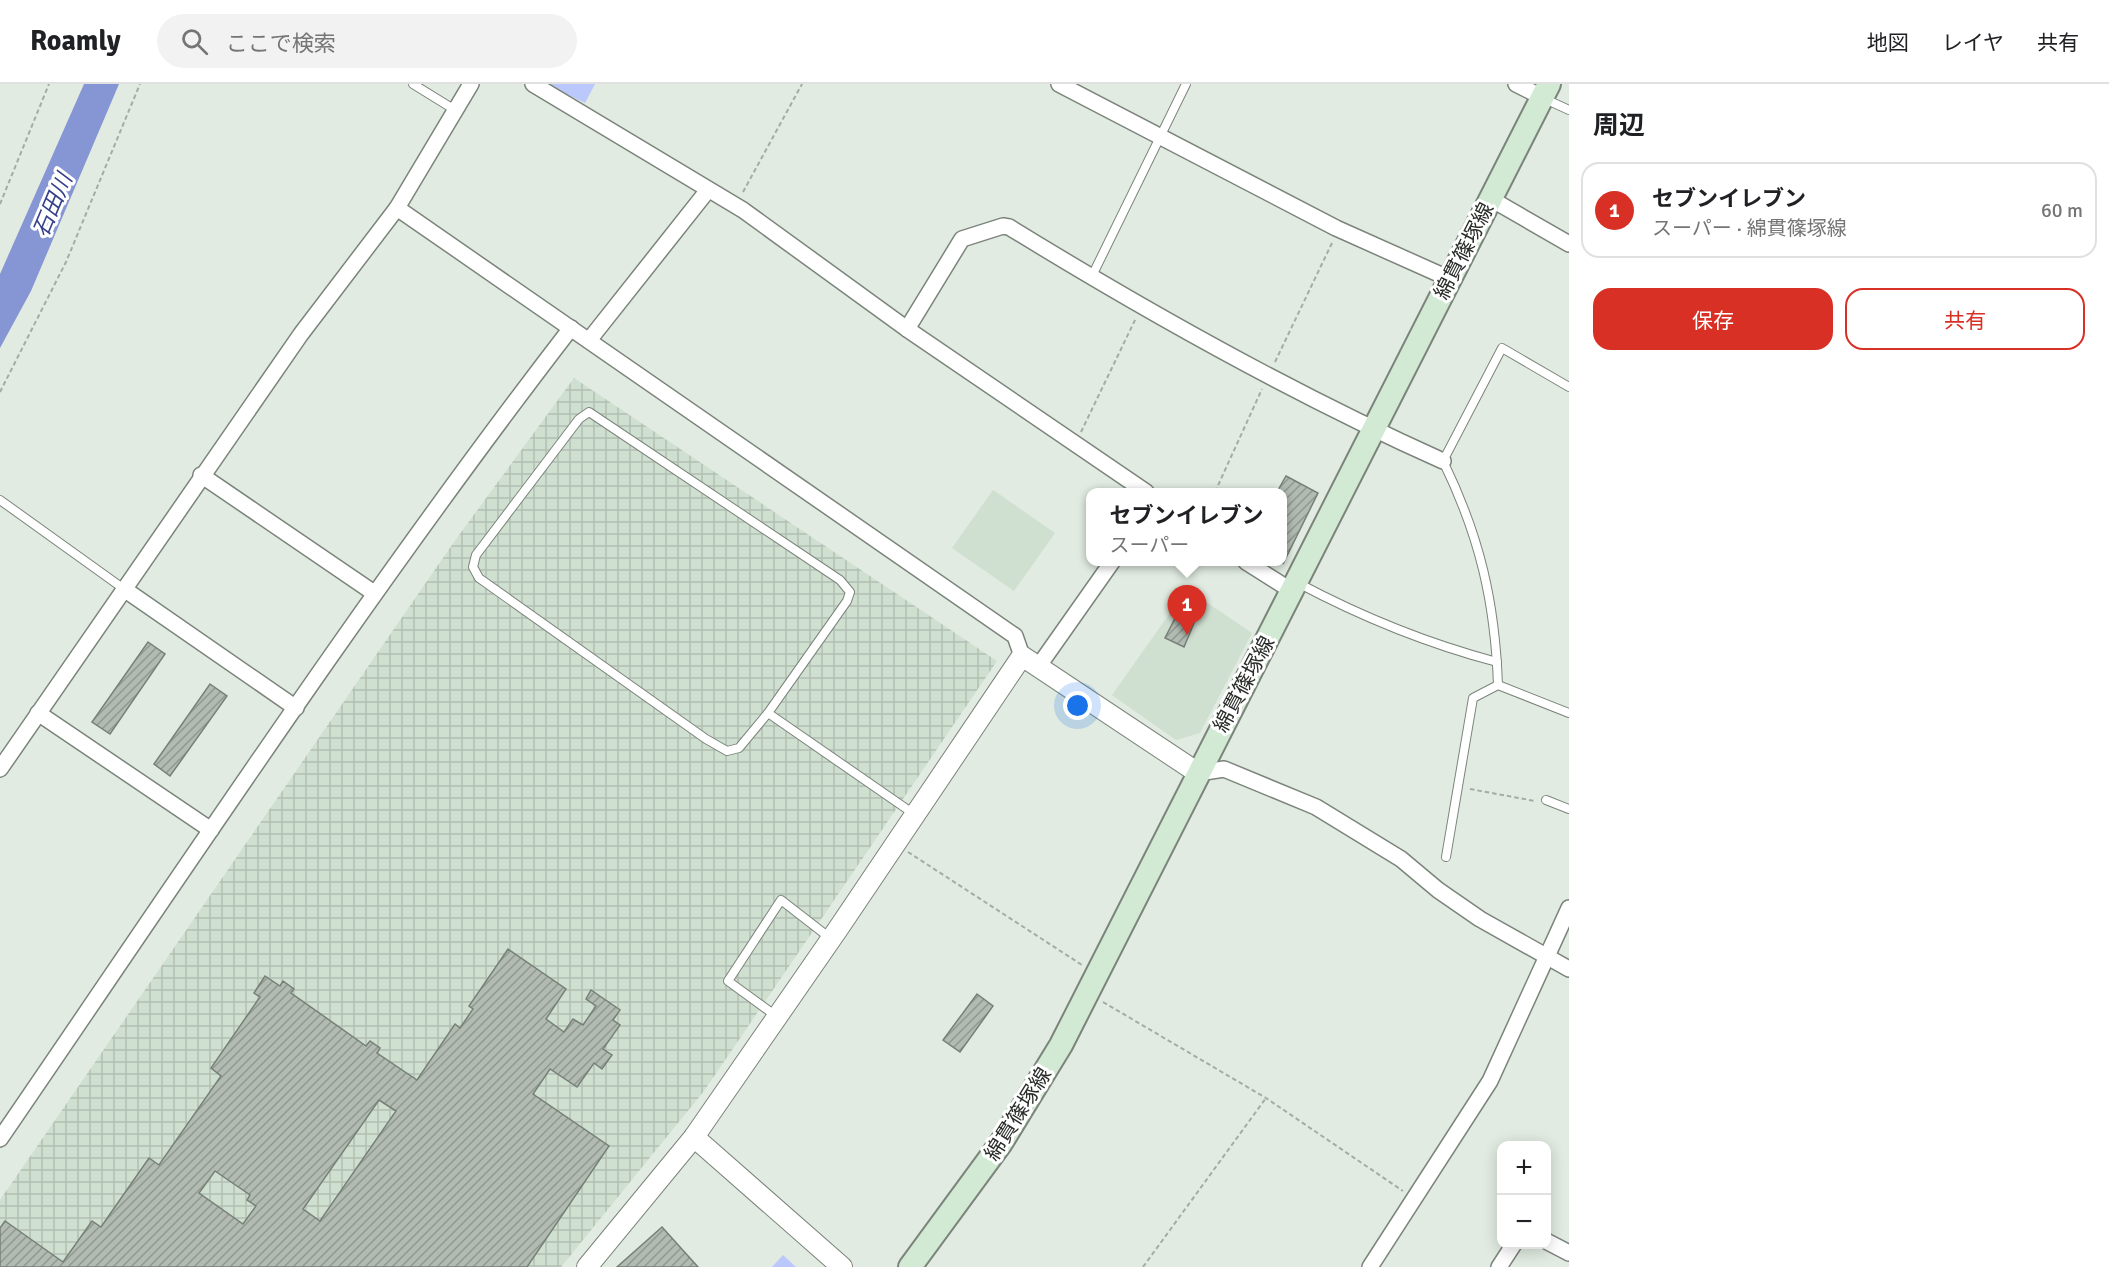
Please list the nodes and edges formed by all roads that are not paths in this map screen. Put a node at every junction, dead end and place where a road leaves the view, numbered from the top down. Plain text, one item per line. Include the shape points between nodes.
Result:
1 (413, 84) edge
2 (471, 84) edge
3 (533, 84) edge
4 (1059, 84) edge
5 (1186, 84) edge
6 (1516, 84) edge
7 (1545, 91) edge
8 (455, 110) junction
9 (1569, 110) edge
10 (1161, 136) junction
11 (708, 190) junction
12 (1491, 199) junction
13 (398, 208) junction
14 (1569, 244) edge
15 (1091, 278) junction
16 (1450, 279) junction
17 (571, 328) junction
18 (907, 329) junction
19 (590, 339) junction
20 (1569, 387) edge
21 (1374, 430) junction
22 (1443, 461) junction
23 (201, 475) junction
24 (1140, 488) edge
25 (0, 500) edge
26 (1108, 566) edge
27 (1255, 566) edge
28 (1294, 587) junction
29 (124, 589) junction
30 (374, 593) junction
31 (1030, 661) junction
32 (1497, 662) junction
33 (1498, 686) junction
34 (296, 708) junction
35 (39, 713) junction
36 (768, 713) junction
37 (1569, 713) edge
38 (0, 770) edge
39 (1198, 773) junction
40 (1545, 802) road end
41 (1569, 809) edge
42 (915, 815) junction
43 (211, 830) junction
44 (1446, 857) dead end
45 (1569, 908) edge
46 (831, 939) junction
47 (1547, 957) junction
48 (1569, 969) edge
49 (777, 1017) junction
50 (694, 1137) junction
51 (0, 1138) edge
52 (1551, 1244) edge
53 (1511, 1249) edge
54 (1569, 1253) edge
55 (587, 1267) edge
56 (842, 1267) edge
57 (910, 1267) edge
58 (1370, 1267) edge
59 (1499, 1267) edge

1 - 8 lane
2 - 8 street
3 - 11 street
4 - 10 street
5 - 10 lane
6 - 7 street
7 - 9 lane
7 - 12 main road, 綿貫篠塚線
8 - 13 street
10 - 15 lane
10 - 16 street via 1339,229
11 - 18 street
11 - 19 street
12 - 14 street
12 - 16 main road, 綿貫篠塚線
13 - 17 street
13 - 23 street via 302,333
15 - 18 street via 1009,227 968,235
15 - 21 street
16 - 21 main road, 綿貫篠塚線
17 - 19 street
17 - 30 street
18 - 24 street
19 - 31 street via 1015,636
20 - 22 lane via 1502,348
21 - 22 street
21 - 28 main road, 綿貫篠塚線
22 - 32 lane via 1480,551
23 - 29 street
23 - 30 street
25 - 29 lane
26 - 31 street
27 - 28 street
28 - 32 lane
28 - 39 main road, 綿貫篠塚線
29 - 34 street
29 - 35 street
30 - 34 street
31 - 39 street
31 - 42 street
32 - 33 lane
33 - 37 lane
33 - 44 lane via 1473,698
34 - 43 street
35 - 38 street
35 - 43 street
36 - 36 lane via 847,602 850,592 840,580 589,412 579,419 476,555 476,573 727,751 739,748
36 - 42 lane
39 - 47 street via 1224,770 1316,807 1401,859 1480,919
39 - 57 main road, 綿貫篠塚線 via 1056,1054 1001,1143
40 - 41 lane
42 - 46 street
43 - 51 street
45 - 47 street
46 - 49 street
46 - 49 lane via 781,900 728,981
47 - 48 street
47 - 58 street via 1490,1081
49 - 50 street
50 - 55 street
50 - 56 street
52 - 54 street
53 - 59 street

